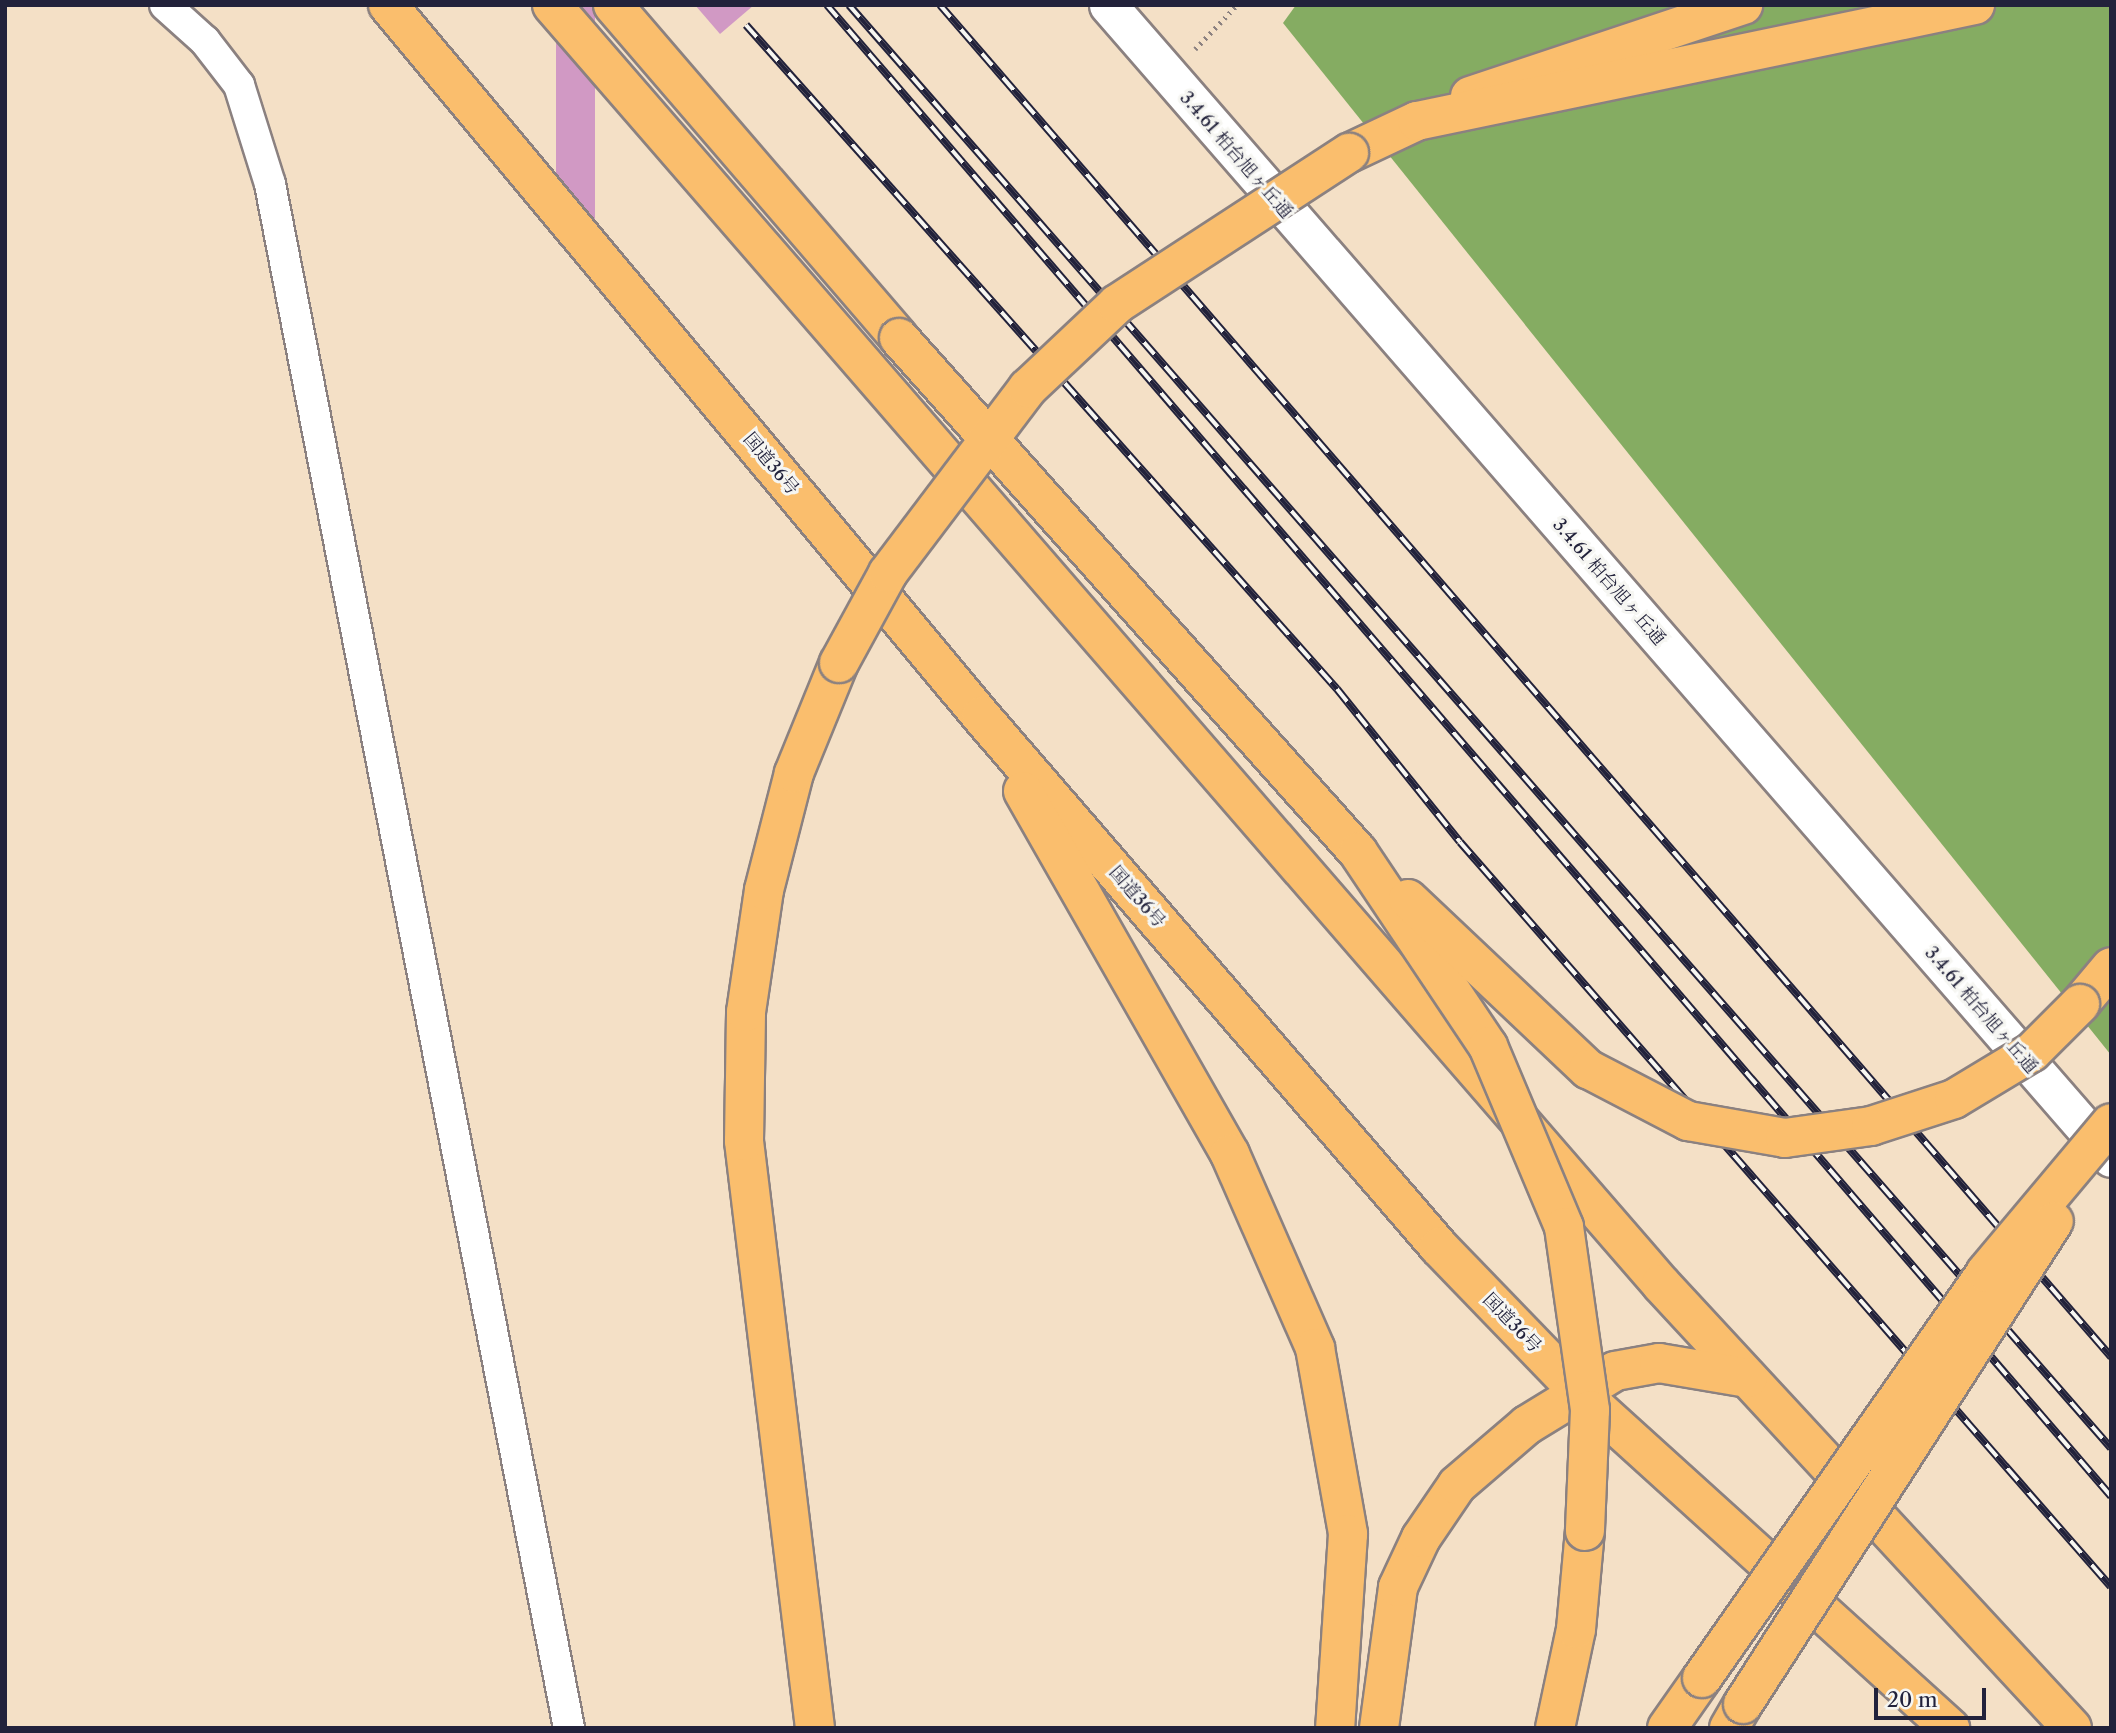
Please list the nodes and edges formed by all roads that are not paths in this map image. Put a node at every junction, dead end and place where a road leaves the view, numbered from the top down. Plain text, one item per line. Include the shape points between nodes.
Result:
1 (165, 5) edge
2 (388, 5) edge
3 (552, 5) edge
4 (613, 5) edge
5 (1108, 5) edge
6 (1743, 5) edge
7 (1975, 5) edge
8 (1418, 121) junction
9 (981, 716) junction
10 (1358, 852) junction
11 (2111, 967) edge
12 (2111, 1125) edge
13 (2111, 1158) edge
14 (1748, 1378) junction
15 (1579, 1392) junction
16 (1842, 1631) junction
17 (1736, 1716) edge
18 (569, 1728) edge
19 (815, 1728) edge
20 (1335, 1728) edge
21 (1379, 1728) edge
22 (1555, 1728) edge
23 (1667, 1728) edge
24 (1922, 1728) edge
25 (1950, 1728) edge
26 (2072, 1728) edge

1 - 18 street via 205,41 239,85 270,184
2 - 9 highway, 国道36号
3 - 14 highway
4 - 10 highway, bridge via 899,338
5 - 13 street, 3.4.61 柏台旭ヶ丘通
6 - 8 highway via 1501,81
7 - 8 highway
8 - 19 highway, bridge via 1349,153 1116,304 1028,388 888,573 839,663 794,773 764,890 746,1038 744,1141 757,1282
9 - 15 highway, 国道36号 via 1439,1247
9 - 20 highway via 1230,1154 1315,1348 1348,1535
10 - 11 highway, bridge via 1588,1069 1688,1121 1786,1138 1871,1126 1954,1099 2032,1052
10 - 22 highway, bridge via 1488,1046 1564,1227 1590,1410 1576,1629
12 - 17 highway, bridge
12 - 23 highway, bridge via 1986,1272
14 - 15 highway via 1658,1363 1615,1371
14 - 26 highway
15 - 16 highway, 国道36号
15 - 21 highway via 1527,1425 1457,1485 1421,1538 1398,1587
16 - 24 highway
16 - 25 highway, 国道36号

